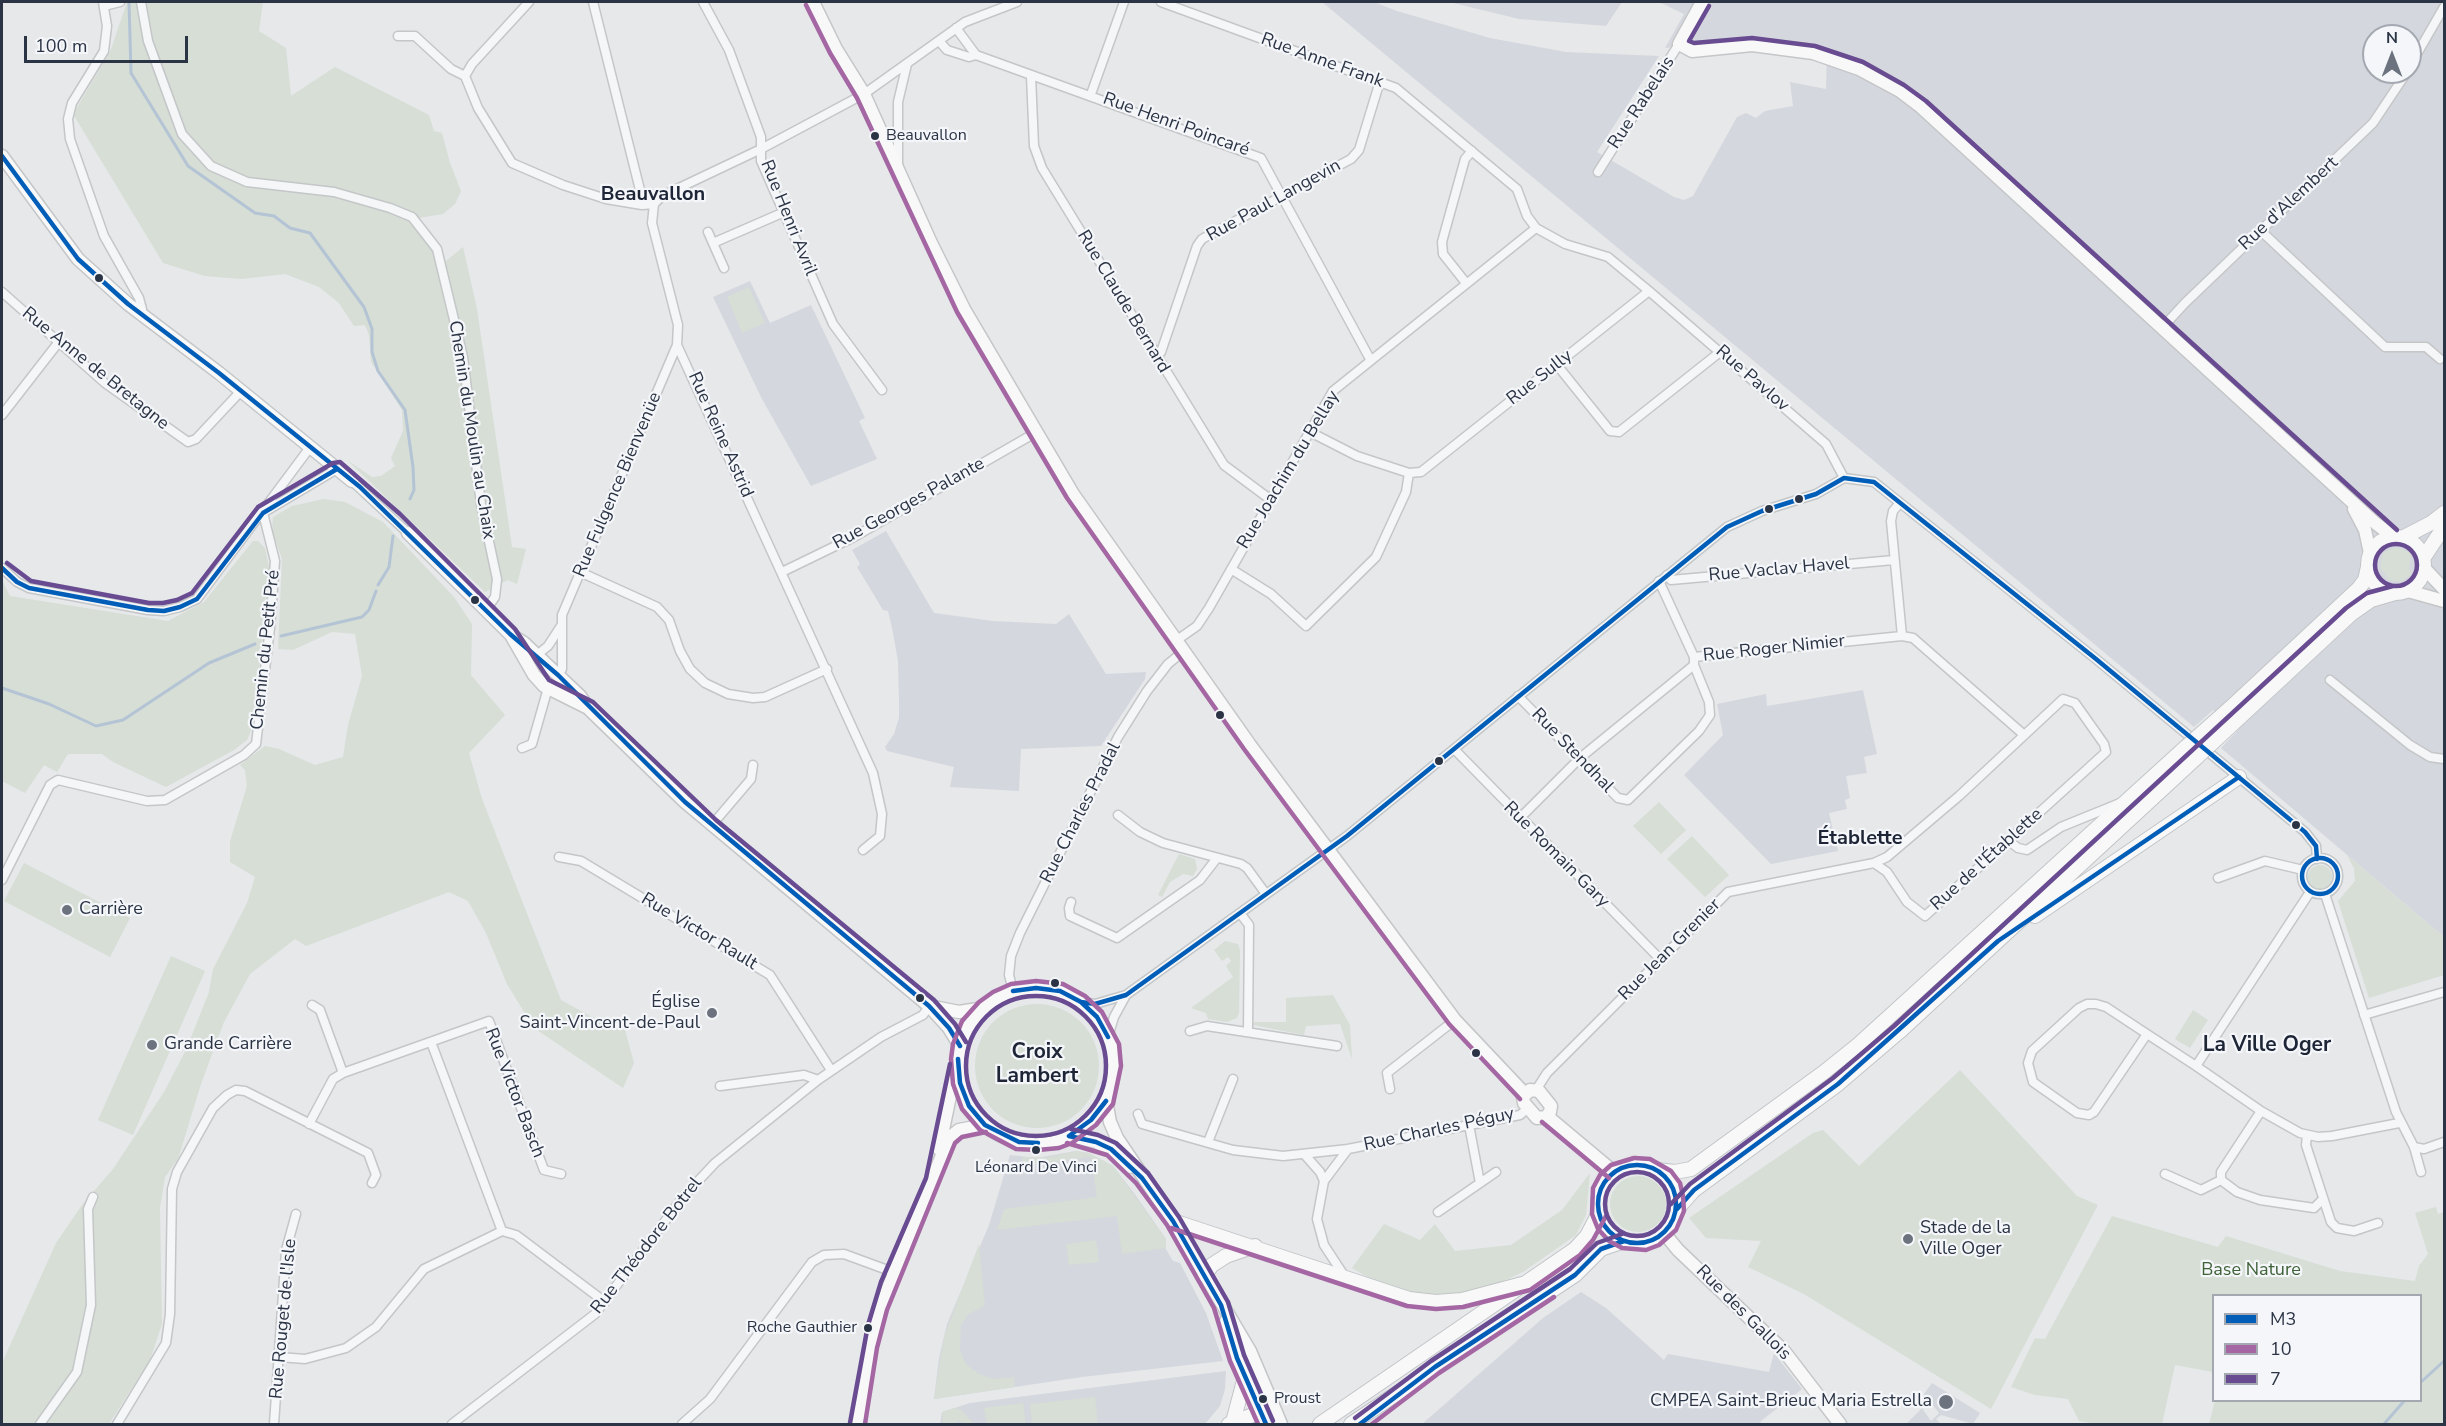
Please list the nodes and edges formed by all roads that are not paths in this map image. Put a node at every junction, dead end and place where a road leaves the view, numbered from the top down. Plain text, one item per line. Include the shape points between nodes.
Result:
1 (120, 2) edge
2 (141, 2) edge
3 (529, 2) edge
4 (593, 2) edge
5 (704, 2) edge
6 (813, 2) edge
7 (1017, 2) edge
8 (1124, 2) edge
9 (1161, 2) edge
10 (1702, 2) edge
11 (104, 4) edge
12 (2445, 7) edge
13 (956, 28) junction
14 (398, 36) dead end
15 (939, 40) junction
16 (1679, 44) junction
17 (2422, 46) edge
18 (976, 55) junction
19 (907, 64) junction
20 (465, 76) junction
21 (1031, 76) junction
22 (1380, 81) junction
23 (2399, 84) edge
24 (864, 94) junction
25 (1091, 94) junction
26 (761, 149) junction
27 (1472, 151) junction
28 (2, 156) edge
29 (899, 169) junction
30 (1598, 172) dead end
31 (1283, 195) junction
32 (654, 204) junction
33 (782, 213) junction
34 (1536, 228) junction
35 (2261, 231) junction
36 (708, 232) dead end
37 (713, 243) junction
38 (724, 268) dead end
39 (1466, 283) junction
40 (1649, 291) junction
41 (2, 292) edge
42 (140, 313) junction
43 (2162, 328) junction
44 (58, 343) junction
45 (677, 345) junction
46 (1720, 352) junction
47 (1156, 358) junction
48 (1370, 359) junction
49 (2440, 359) dead end
50 (1557, 365) junction
51 (882, 390) dead end
52 (240, 391) junction
53 (2, 415) edge
54 (1310, 432) junction
55 (1035, 433) junction
56 (311, 446) junction
57 (337, 470) junction
58 (1409, 473) junction
59 (1844, 478) junction
60 (352, 481) joint
61 (1271, 500) junction
62 (2349, 500) junction
63 (1900, 503) junction
64 (263, 513) junction
65 (2445, 513) edge
66 (2445, 527) edge
67 (408, 533) joint
68 (2398, 536) junction
69 (2370, 553) junction
70 (1894, 560) junction
71 (2424, 563) junction
72 (2368, 567) junction
73 (2, 568) edge
74 (1231, 569) junction
75 (580, 572) junction
76 (782, 572) junction
77 (1667, 575) junction
78 (1659, 581) junction
79 (2445, 589) edge
80 (2401, 592) junction
81 (2445, 602) edge
82 (486, 610) junction
83 (561, 625) junction
84 (510, 634) junction
85 (1902, 636) junction
86 (1181, 645) junction
87 (537, 655) junction
88 (1694, 661) junction
89 (827, 669) junction
90 (560, 672) junction
91 (535, 676) junction
92 (2330, 680) dead end
93 (548, 688) junction
94 (1518, 696) junction
95 (588, 708) junction
96 (2234, 713) junction
97 (2023, 734) junction
98 (522, 748) dead end
99 (1454, 748) junction
100 (2191, 752) junction
101 (1580, 758) junction
102 (2445, 759) edge
103 (753, 765) dead end
104 (2239, 777) junction
105 (2128, 799) junction
106 (1118, 815) dead end
107 (1520, 818) junction
108 (711, 826) junction
109 (2009, 841) junction
110 (1328, 849) junction
111 (862, 850) dead end
112 (559, 857) dead end
113 (1216, 858) junction
114 (2317, 859) junction
115 (1874, 863) junction
116 (2303, 870) junction
117 (2217, 878) dead end
118 (2, 880) edge
119 (2310, 892) junction
120 (1266, 894) junction
121 (2325, 894) junction
122 (1071, 902) dead end
123 (1240, 913) junction
124 (1998, 941) junction
125 (1660, 959) junction
126 (1013, 991) junction
127 (2445, 992) edge
128 (1126, 995) junction
129 (1081, 1002) junction
130 (312, 1005) dead end
131 (929, 1006) junction
132 (984, 1008) junction
133 (2364, 1015) junction
134 (1455, 1020) junction
135 (1190, 1031) dead end
136 (1248, 1031) junction
137 (2147, 1034) junction
138 (1108, 1037) junction
139 (431, 1042) junction
140 (1337, 1046) dead end
141 (959, 1053) junction
142 (2196, 1066) junction
143 (831, 1070) junction
144 (343, 1073) junction
145 (1233, 1079) dead end
146 (818, 1080) junction
147 (720, 1086) dead end
148 (1390, 1089) dead end
149 (1530, 1092) junction
150 (1106, 1101) junction
151 (1528, 1108) junction
152 (2261, 1111) junction
153 (1138, 1114) dead end
154 (1547, 1116) junction
155 (2399, 1123) junction
156 (309, 1124) junction
157 (985, 1125) junction
158 (1469, 1125) junction
159 (2307, 1135) junction
160 (1069, 1136) junction
161 (1208, 1142) junction
162 (2445, 1143) edge
163 (2414, 1147) junction
164 (1348, 1149) junction
165 (1305, 1155) junction
166 (1657, 1170) junction
167 (1496, 1172) dead end
168 (1614, 1172) junction
169 (2421, 1172) dead end
170 (561, 1174) dead end
171 (2165, 1174) dead end
172 (1142, 1178) junction
173 (933, 1180) junction
174 (2221, 1180) junction
175 (1324, 1181) junction
176 (372, 1183) dead end
177 (1480, 1183) junction
178 (93, 1197) dead end
179 (2323, 1199) junction
180 (1677, 1209) junction
181 (1438, 1212) dead end
182 (1599, 1213) junction
183 (296, 1214) dead end
184 (1173, 1221) junction
185 (2378, 1223) dead end
186 (502, 1231) junction
187 (1664, 1233) junction
188 (1624, 1241) junction
189 (1255, 1246) junction
190 (893, 1272) junction
191 (1205, 1275) junction
192 (1345, 1277) junction
193 (1526, 1283) junction
194 (605, 1302) junction
195 (1221, 1305) junction
196 (279, 1358) junction
197 (1245, 1377) junction
198 (1405, 1388) junction
199 (1263, 1418) edge
200 (1231, 1423) edge
201 (40, 1425) edge
202 (117, 1425) edge
203 (274, 1425) edge
204 (452, 1425) edge
205 (682, 1425) edge
206 (857, 1425) edge
207 (1280, 1425) edge
208 (1320, 1425) edge
209 (1351, 1425) edge
210 (1360, 1425) edge
211 (1840, 1425) edge

1 - 11 street
2 - 82 street, Chemin du Moulin au Chaix via 148,40 183,134 212,166 247,182 334,192 390,208 412,217 437,249 463,357 481,504 497,579 495,597
3 - 20 street
4 - 32 street via 640,190
5 - 26 street, Rue Henri Avril via 732,58 761,138
6 - 24 main road
7 - 13 street
8 - 25 street
9 - 22 street, Rue Anne Frank
10 - 16 main road, Rue Rabelais
11 - 42 street via 104,51 72,103 68,119 70,139 104,236 139,298
12 - 17 street
13 - 15 street
13 - 18 street
14 - 20 street via 415,36 451,69
15 - 18 street, Rue Henri Poincaré via 947,50 969,57
15 - 19 street
16 - 30 street, Rue Rabelais
16 - 43 main road via 1692,51 1752,45 1792,49 1834,59 1885,82 1921,107
18 - 21 street, Rue Henri Poincaré
19 - 24 street
19 - 29 street via 898,102
20 - 32 street via 478,108 512,163 606,199
21 - 25 street, Rue Henri Poincaré
21 - 47 street, Rue Claude Bernard via 1037,158
22 - 27 street, Rue Anne Frank via 1396,88
22 - 31 street, Rue Paul Langevin via 1357,154
23 - 35 street, Rue d'Alembert via 2373,123
24 - 26 street
24 - 29 main road
25 - 31 street, Rue Henri Poincaré via 1253,153 1266,164
26 - 32 street via 662,196
26 - 33 street, Rue Henri Avril via 761,160
27 - 34 street, Rue Anne Frank via 1517,189
27 - 39 street via 1466,159 1442,242 1443,254
28 - 42 main road via 78,259
29 - 55 main road via 964,309
31 - 47 street, Rue Paul Langevin via 1202,239
31 - 48 street, Rue Henri Poincaré
32 - 45 street, Rue Reine Astrid via 652,223 678,325
33 - 37 street
33 - 51 street, Rue Henri Avril via 833,324
34 - 39 street, Rue Joachim du Bellay
34 - 40 street via 1565,244 1608,257
35 - 43 street, Rue d'Alembert
35 - 49 street via 2385,347 2426,346
36 - 37 street
37 - 38 street
39 - 48 street, Rue Joachim du Bellay
40 - 46 street, Rue Pavlov
40 - 50 street, Rue Sully
41 - 44 street, Rue Anne de Bretagne
42 - 52 main road
43 - 62 main road
44 - 52 street, Rue Anne de Bretagne via 188,442 196,439
44 - 53 street
45 - 75 street, Rue Fulgence Bienvenüe
45 - 76 street, Rue Reine Astrid
46 - 50 street via 1619,432 1610,431
46 - 59 street, Rue Pavlov via 1826,444
47 - 61 street, Rue Claude Bernard via 1224,465
48 - 54 street, Rue Joachim du Bellay via 1333,391
50 - 58 street, Rue Sully via 1428,467
52 - 56 main road
54 - 58 street via 1357,456
54 - 61 street, Rue Joachim du Bellay
55 - 76 street, Rue Georges Palante via 854,537
55 - 86 main road via 1073,494
56 - 57 main road
56 - 64 street
57 - 60 main road
57 - 64 street
58 - 74 street via 1406,492 1376,557 1306,626 1271,594
59 - 63 street via 1874,482
59 - 77 street via 1816,494 1727,527
60 - 67 street
61 - 74 street, Rue Joachim du Bellay
62 - 68 main road
62 - 69 main road via 2365,530
63 - 70 street via 1891,521
63 - 104 street
64 - 73 street via 197,599 164,611 29,588
64 - 118 street, Chemin du Petit Pré via 275,561 256,744 244,755 165,800 147,801 58,780 50,784
65 - 68 main road
66 - 71 main road
67 - 82 main road
68 - 69 main road via 2379,542
68 - 71 main road via 2416,544
69 - 72 main road
70 - 77 street, Rue Vaclav Havel via 1671,580
70 - 85 street
71 - 79 main road
71 - 80 main road via 2419,582
72 - 80 main road via 2380,588
72 - 96 main road via 2359,588
74 - 86 street, Rue Joachim du Bellay
75 - 83 street, Rue Fulgence Bienvenüe
75 - 89 street via 657,607 669,620 690,669 728,694 765,697
76 - 89 street, Rue Reine Astrid
77 - 78 street
78 - 88 street, Rue Roger Nimier
78 - 94 street
80 - 81 main road
80 - 96 main road via 2371,600 2351,614
82 - 84 main road
83 - 87 street, Rue Fulgence Bienvenüe
83 - 90 street, Rue Fulgence Bienvenüe
84 - 87 main road
84 - 91 main road
85 - 88 street, Rue Roger Nimier
85 - 97 street via 1913,638
86 - 110 main road
86 - 126 street, Rue Charles Pradal via 1118,737 1020,933 1011,956 1009,975
87 - 90 main road
87 - 91 main road
88 - 101 street
88 - 101 street, Rue Stendhal via 1710,715 1699,731 1628,800 1618,798
89 - 111 street, Rue Reine Astrid via 879,795 880,836
90 - 91 main road via 550,680
90 - 95 main road
91 - 93 main road
92 - 102 street via 2410,745 2430,757
93 - 95 main road
93 - 98 street via 532,744
94 - 99 street
94 - 101 street, Rue Stendhal
95 - 108 main road
96 - 100 main road, bridge
97 - 109 street, Rue de l'Établette via 2062,699 2075,703 2106,752
97 - 115 street, Rue de l'Établette via 1959,796 1887,857
99 - 107 street, Rue Romain Gary
99 - 110 street
100 - 105 main road
100 - 124 main road
101 - 107 street
103 - 108 street via 751,779
104 - 114 street via 2306,832 2316,846
104 - 124 main road
105 - 109 street via 2061,827 2027,850
105 - 166 main road via 1823,1073 1691,1168 1675,1172
106 - 113 street via 1163,843
107 - 125 street, Rue Romain Gary
108 - 131 main road
109 - 115 street, Rue de l'Établette via 1925,916 1906,902 1887,872
110 - 120 street
110 - 134 main road
112 - 143 street, Rue Victor Rault via 581,861 770,975
113 - 120 street via 1247,868
113 - 122 street via 1200,880 1117,938 1070,916
114 - 116 street via 2308,862
114 - 121 street via 2329,861 2338,876 2334,887
115 - 125 street, Rue Jean Grenier via 1728,892
116 - 117 street via 2265,861
116 - 119 street via 2303,884
119 - 121 street
119 - 142 street
120 - 123 street
121 - 133 street
123 - 128 street
123 - 136 street via 1249,925
124 - 180 main road via 1838,1084 1694,1190
125 - 149 street, Rue Jean Grenier
126 - 129 main road via 1060,991
126 - 132 main road
127 - 133 street
128 - 129 street via 1095,1004
128 - 138 street
129 - 138 main road via 1097,1017
130 - 144 street via 320,1010
131 - 132 main road via 959,1012
131 - 141 main road via 949,1028
131 - 143 street, Rue Théodore Botrel via 923,1015
132 - 141 main road via 969,1025
133 - 155 street
134 - 148 street via 1387,1072
134 - 149 main road
135 - 136 street via 1207,1026
136 - 140 street
137 - 137 street via 2106,1007 2088,1004 2032,1052 2028,1063 2033,1082 2077,1113 2089,1115
137 - 142 street
138 - 150 main road via 1114,1066
139 - 144 street
139 - 170 street, Rue Victor Basch via 489,1021 544,1170
139 - 186 street
141 - 157 main road via 960,1083 969,1106
141 - 173 main road
142 - 152 street
143 - 146 street, Rue Théodore Botrel
144 - 156 street via 333,1079
145 - 161 street
146 - 147 street via 804,1075
146 - 194 street, Rue Théodore Botrel via 699,1179
149 - 151 main road via 1524,1103
149 - 154 main road via 1551,1106
150 - 160 main road via 1091,1120
150 - 172 main road via 1112,1129
151 - 154 main road via 1537,1118
151 - 158 street, Rue Charles Péguy via 1520,1115
152 - 159 street
152 - 174 street via 2221,1172
153 - 161 street, Rue Charles Péguy via 1142,1124
154 - 168 main road
155 - 159 street via 2332,1136
155 - 163 street
156 - 176 street via 368,1153 376,1174
156 - 202 street via 245,1091 236,1090 213,1108 177,1172 170,1206 169,1328 159,1358
157 - 160 main road via 1019,1142 1038,1143
157 - 173 main road via 958,1130 949,1138
158 - 164 street, Rue Charles Péguy
158 - 177 street
159 - 179 street via 2306,1145
160 - 172 main road via 1111,1149
161 - 165 street, Rue Charles Péguy via 1260,1154
162 - 163 street via 2424,1149
163 - 169 street
164 - 165 street, Rue Charles Péguy
164 - 175 street, Rue Charles Péguy
165 - 175 street
166 - 168 main road via 1635,1165
166 - 180 main road via 1673,1186
167 - 177 street
168 - 182 main road via 1600,1190
171 - 174 street via 2201,1190
172 - 184 main road
173 - 190 main road
174 - 179 street via 2237,1192 2260,1200 2314,1208
175 - 192 street, Rue Charles Péguy via 1317,1219 1324,1245
177 - 181 street
178 - 201 street via 88,1209 91,1305 77,1372
179 - 185 street via 2337,1228 2354,1231
180 - 187 main road
182 - 188 main road via 1604,1225
182 - 193 main road via 1575,1249
183 - 196 street, Rue Rouget de l'Isle via 286,1250
184 - 189 main road
184 - 191 main road
186 - 194 street via 516,1235
186 - 196 street via 424,1269 376,1327 346,1348 315,1358
187 - 188 main road via 1645,1243
187 - 211 main road, Rue des Gallois via 1784,1351
188 - 198 main road via 1601,1249 1575,1275
189 - 191 main road via 1226,1256
189 - 192 main road
190 - 205 street via 844,1254 824,1255 812,1262 710,1399
190 - 206 main road via 875,1327
191 - 195 main road
192 - 193 main road via 1409,1299 1436,1302 1462,1300
193 - 208 main road
194 - 204 street, Rue Théodore Botrel via 595,1314
195 - 197 main road
195 - 207 main road via 1250,1351
196 - 203 street, Rue Rouget de l'Isle
197 - 199 main road
197 - 200 main road
198 - 209 main road
198 - 210 main road
199 - 200 main road
199 - 207 main road via 1270,1414

